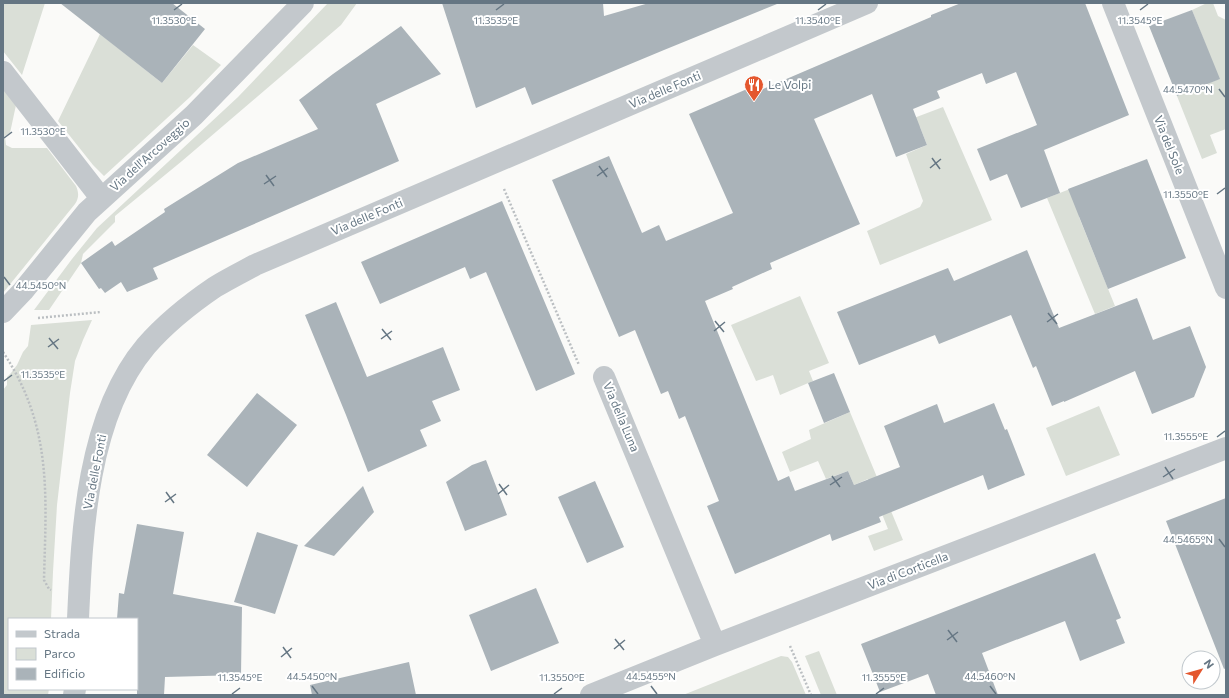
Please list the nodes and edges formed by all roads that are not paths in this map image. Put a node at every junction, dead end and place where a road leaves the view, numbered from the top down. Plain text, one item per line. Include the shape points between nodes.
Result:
1 (303, 3) edge
2 (867, 3) edge
3 (1113, 3) edge
4 (3, 72) edge
5 (101, 198) junction
6 (1226, 288) edge
7 (3, 312) edge
8 (604, 377) road end
9 (1226, 448) edge
10 (78, 618) edge
11 (716, 645) junction
12 (591, 695) edge

1 - 5 street, Via dell'Arcoveggio via 194,115
2 - 10 street, Via delle Fonti via 255,265 216,286 188,307 156,336 131,367 104,426 87,502
3 - 6 street, Via del Sole
4 - 5 street
5 - 7 street, Via dell'Arcoveggio via 75,225 23,291
8 - 11 street, Via della Luna
9 - 11 street, Via di Corticella
11 - 12 street, Via di Corticella

